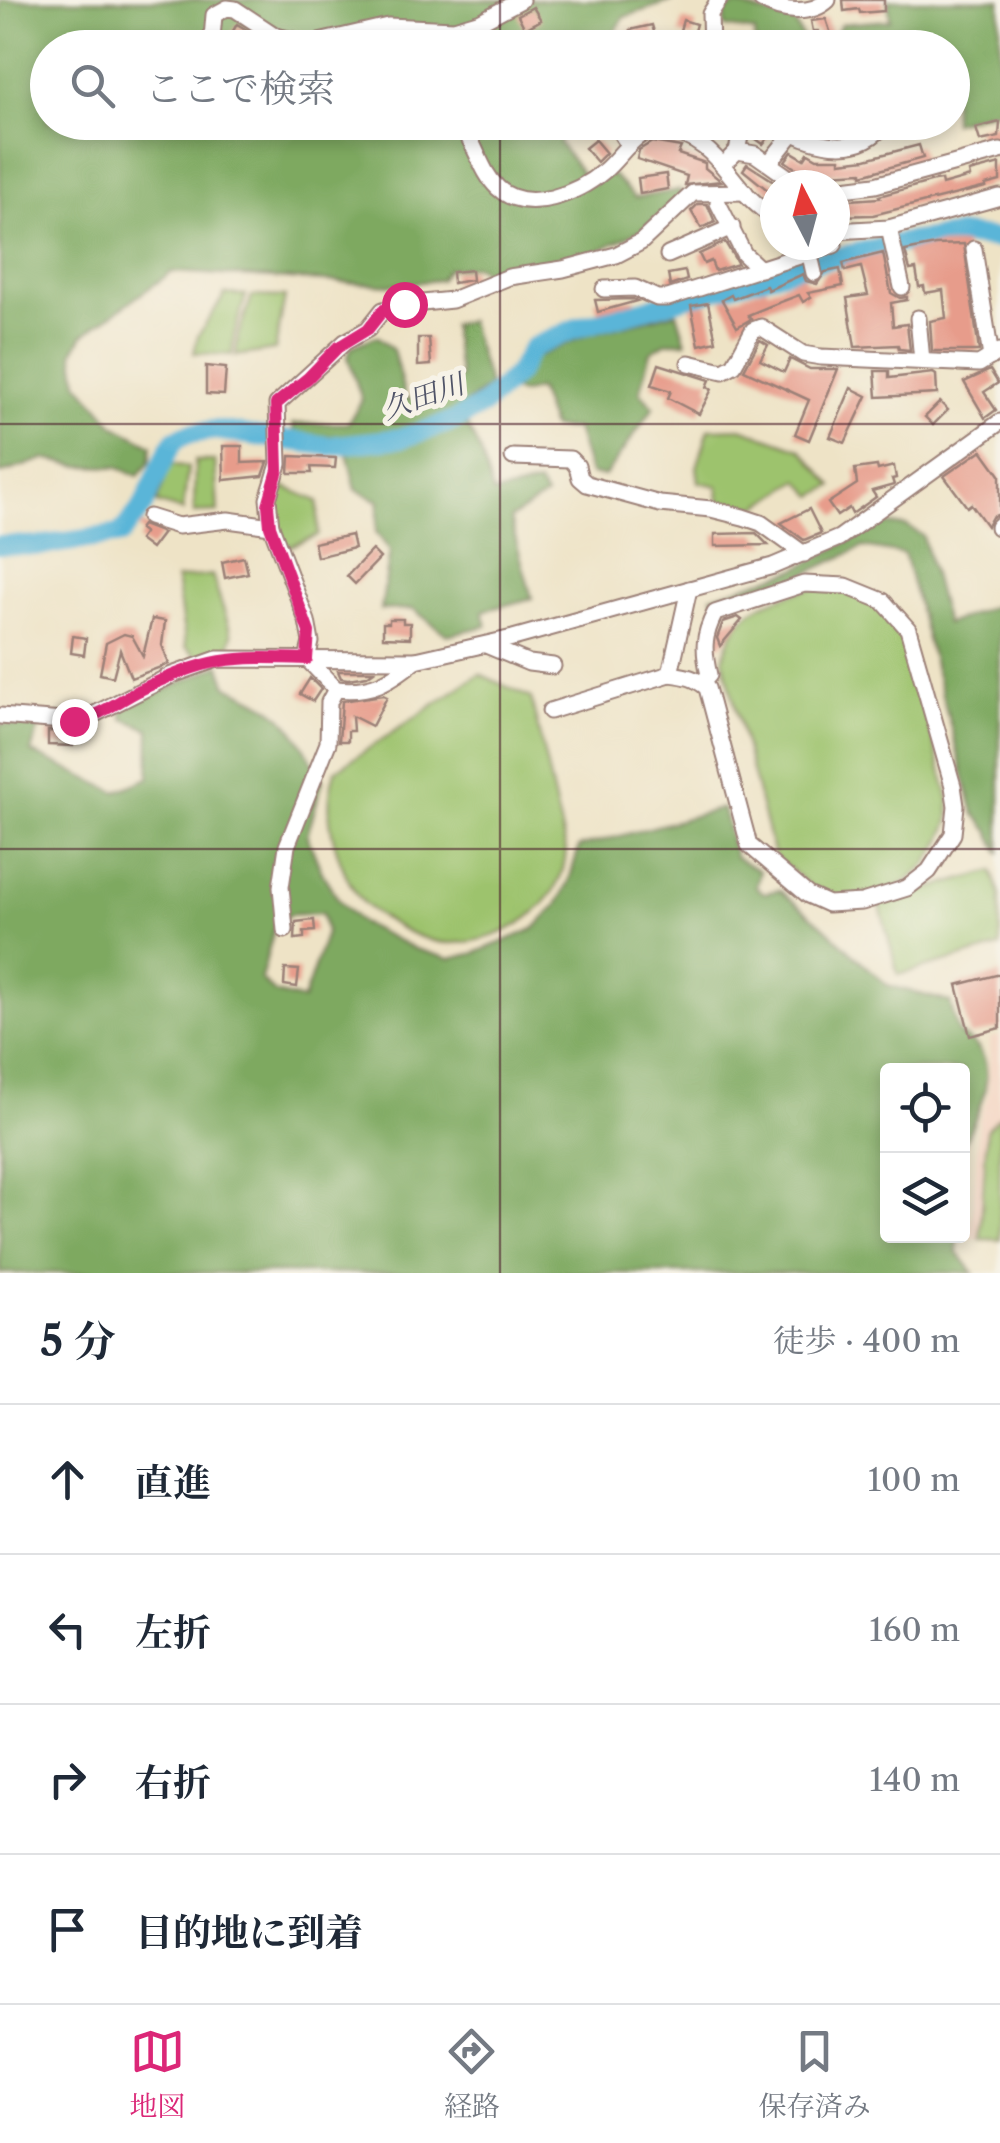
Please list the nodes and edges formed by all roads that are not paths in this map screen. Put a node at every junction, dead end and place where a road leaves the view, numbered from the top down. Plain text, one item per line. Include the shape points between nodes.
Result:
1 (521, 0) edge
2 (719, 0) edge
3 (761, 0) edge
4 (828, 0) edge
5 (211, 30) edge
6 (269, 30) edge
7 (371, 30) edge
8 (710, 30) edge
9 (471, 140) edge
10 (626, 140) edge
11 (636, 140) edge
12 (694, 140) edge
13 (739, 140) edge
14 (787, 140) edge
15 (809, 140) edge
16 (856, 140) edge
17 (629, 145) junction
18 (737, 152) junction
19 (1000, 152) edge
20 (769, 164) junction
21 (725, 165) junction
22 (778, 170) edge
23 (850, 188) edge
24 (745, 192) junction
25 (1000, 198) edge
26 (718, 202) dead end
27 (760, 205) edge
28 (732, 227) junction
29 (850, 230) edge
30 (853, 230) junction
31 (850, 234) edge
32 (891, 237) junction
33 (974, 249) dead end
34 (668, 255) dead end
35 (815, 260) edge
36 (760, 268) junction
37 (902, 287) dead end
38 (604, 290) dead end
39 (918, 318) dead end
40 (996, 354) edge
41 (922, 361) junction
42 (689, 362) dead end
43 (1000, 422) edge
44 (513, 457) dead end
45 (149, 517) dead end
46 (270, 526) junction
47 (804, 554) junction
48 (690, 589) junction
49 (486, 645) junction
50 (307, 659) junction
51 (416, 660) junction
52 (553, 666) dead end
53 (670, 674) junction
54 (702, 683) junction
55 (336, 689) junction
56 (550, 711) dead end
57 (0, 716) edge
58 (285, 930) dead end

1 - 7 street via 454,29
2 - 8 street
3 - 4 street via 806,10
5 - 6 street via 214,15 228,8
9 - 17 street via 494,185 520,200 542,200 583,184
10 - 17 street
11 - 17 street
12 - 21 street
13 - 18 street
14 - 20 street
15 - 16 street via 823,145
18 - 20 street
18 - 21 street
19 - 23 street
20 - 22 street
21 - 24 street
24 - 27 street
24 - 46 street via 694,194 641,242 616,255 509,278 452,300 383,310 276,404 278,470 268,499
25 - 32 street
26 - 28 street
28 - 34 street
28 - 36 street via 744,254
29 - 30 street
30 - 31 street
30 - 32 street
32 - 37 street
33 - 40 street
35 - 36 street
36 - 38 street via 668,298 635,288
39 - 41 street
40 - 41 street via 979,364
41 - 42 street via 802,354 761,327 723,371
43 - 47 street via 839,538
44 - 47 street via 570,458 587,484 760,522
45 - 46 street via 178,526 228,520
46 - 50 street via 309,632
47 - 48 street
48 - 49 street
48 - 53 street via 666,652
49 - 51 street
49 - 52 street
50 - 51 street
50 - 55 street
50 - 57 street via 232,657 200,664 83,720
51 - 55 street via 382,686
53 - 54 street
53 - 56 street
54 - 54 street via 749,845 808,896 851,904 908,888 944,851 953,834 953,786 908,629 883,601 846,586 804,584 715,613 704,634 709,675
55 - 58 street via 329,702 328,743 287,846 281,887

